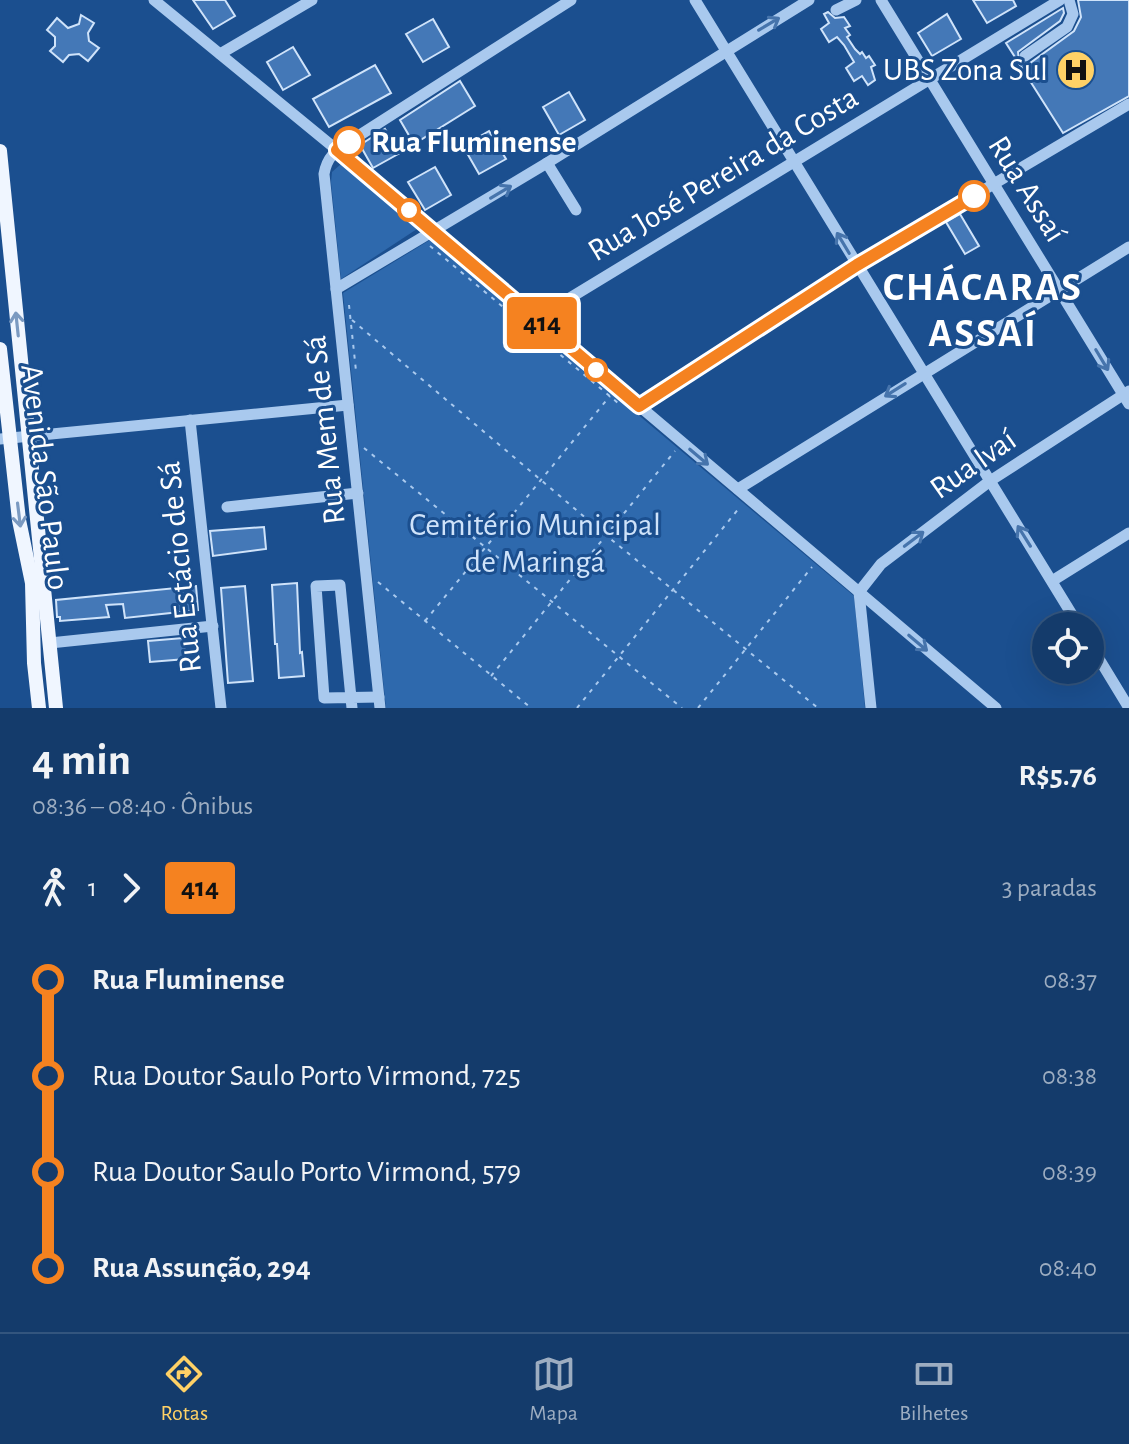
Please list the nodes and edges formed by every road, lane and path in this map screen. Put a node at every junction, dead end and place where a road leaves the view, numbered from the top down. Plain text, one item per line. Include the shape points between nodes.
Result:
1 (154, 0) edge
2 (312, 0) edge
3 (571, 0) edge
4 (695, 0) edge
5 (809, 0) edge
6 (856, 0) edge
7 (881, 0) edge
8 (1060, 0) edge
9 (1069, 0) edge
10 (836, 10) dead end
11 (726, 50) junction
12 (220, 54) junction
13 (1025, 56) dead end
14 (929, 80) junction
15 (1129, 104) edge
16 (337, 150) junction
17 (0, 151) edge
18 (793, 161) junction
19 (547, 163) junction
20 (2, 183) edge
21 (994, 184) junction
22 (576, 210) dead end
23 (434, 232) junction
24 (430, 246) dead end
25 (1129, 247) edge
26 (857, 265) junction
27 (1059, 290) junction
28 (342, 292) junction
29 (537, 318) junction
30 (351, 320) junction
31 (0, 349) edge
32 (923, 372) junction
33 (357, 384) dead end
34 (610, 396) junction
35 (1127, 397) edge
36 (348, 405) junction
37 (621, 405) dead end
38 (639, 406) junction
39 (190, 420) junction
40 (29, 435) junction
41 (6, 438) edge
42 (675, 451) dead end
43 (364, 462) dead end
44 (541, 480) junction
45 (990, 481) junction
46 (738, 489) junction
47 (358, 493) junction
48 (740, 506) dead end
49 (227, 507) dead end
50 (1129, 533) edge
51 (607, 536) junction
52 (485, 548) junction
53 (812, 567) dead end
54 (1052, 581) junction
55 (673, 590) junction
56 (859, 592) junction
57 (379, 597) dead end
58 (552, 603) junction
59 (1071, 612) edge
60 (425, 621) junction
61 (213, 626) junction
62 (50, 643) junction
63 (745, 649) junction
64 (619, 657) junction
65 (1104, 667) edge
66 (491, 676) junction
67 (351, 703) edge
68 (379, 703) edge
69 (39, 708) edge
70 (56, 708) edge
71 (221, 708) edge
72 (531, 708) edge
73 (577, 708) edge
74 (682, 708) edge
75 (698, 708) edge
76 (818, 708) edge
77 (871, 708) edge
78 (996, 708) edge
79 (1129, 708) edge

1 - 12 street
2 - 12 street
3 - 16 street
4 - 11 street
11 -> 5 street
6 - 10 street
7 - 14 street, Rua Assaí
8 - 14 street, Rua José Pereira da Costa
9 - 13 street via 1073,14 1067,27
11 - 18 street
11 - 19 street
12 - 16 street
14 - 18 street, Rua José Pereira da Costa
14 - 21 street, Rua Assaí
15 - 21 street
16 - 23 street
16 - 28 street, Rua Mem de Sá via 324,174
17 - 20 main road, Avenida São Paulo
26 -> 18 street
18 - 29 street, Rua José Pereira da Costa
19 - 22 street
23 -> 19 street
40 -> 20 main road, Avenida São Paulo
21 - 26 street
21 - 27 street, Rua Assaí
23 - 28 street
23 - 29 street
24 - 34 path
25 - 27 street
26 - 32 street
26 - 38 street
27 - 32 street
27 -> 35 street, Rua Assaí
28 - 30 path
28 - 36 street, Rua Mem de Sá
29 - 38 street
30 - 33 path
30 - 44 path
31 - 41 main road, Avenida São Paulo
32 - 45 street
32 -> 46 street
34 - 37 path
34 - 44 path
35 - 45 street, Rua Ivaí
36 - 39 street
36 - 47 street, Rua Mem de Sá
38 -> 46 street
39 - 40 street
39 - 61 street, Rua Estácio de Sá
40 - 41 street
40 - 62 main road, Avenida São Paulo
41 -> 69 main road, Avenida São Paulo via 32,583
42 - 51 path
43 - 52 path via 363,447
44 - 51 path
44 - 52 path
54 -> 45 street
56 -> 45 street, Rua Ivaí via 881,564
46 - 56 street
47 - 49 street
47 - 68 street, Rua Mem de Sá
48 - 55 path
50 - 54 street
51 - 55 path
51 - 58 path
52 - 58 path
52 - 60 path
53 - 63 path
54 - 59 street
55 - 63 path
55 - 64 path
56 - 77 street
56 -> 78 street
57 - 60 path via 377,581
58 - 64 path
58 - 66 path
60 - 66 path
61 - 62 street
61 - 71 street, Rua Estácio de Sá
62 - 70 main road, Avenida São Paulo
63 - 75 path
63 - 76 path
64 - 73 path
64 - 74 path
65 - 79 street
66 - 72 path
67 - 67 street via 340,585 316,586 324,698
67 - 68 street

